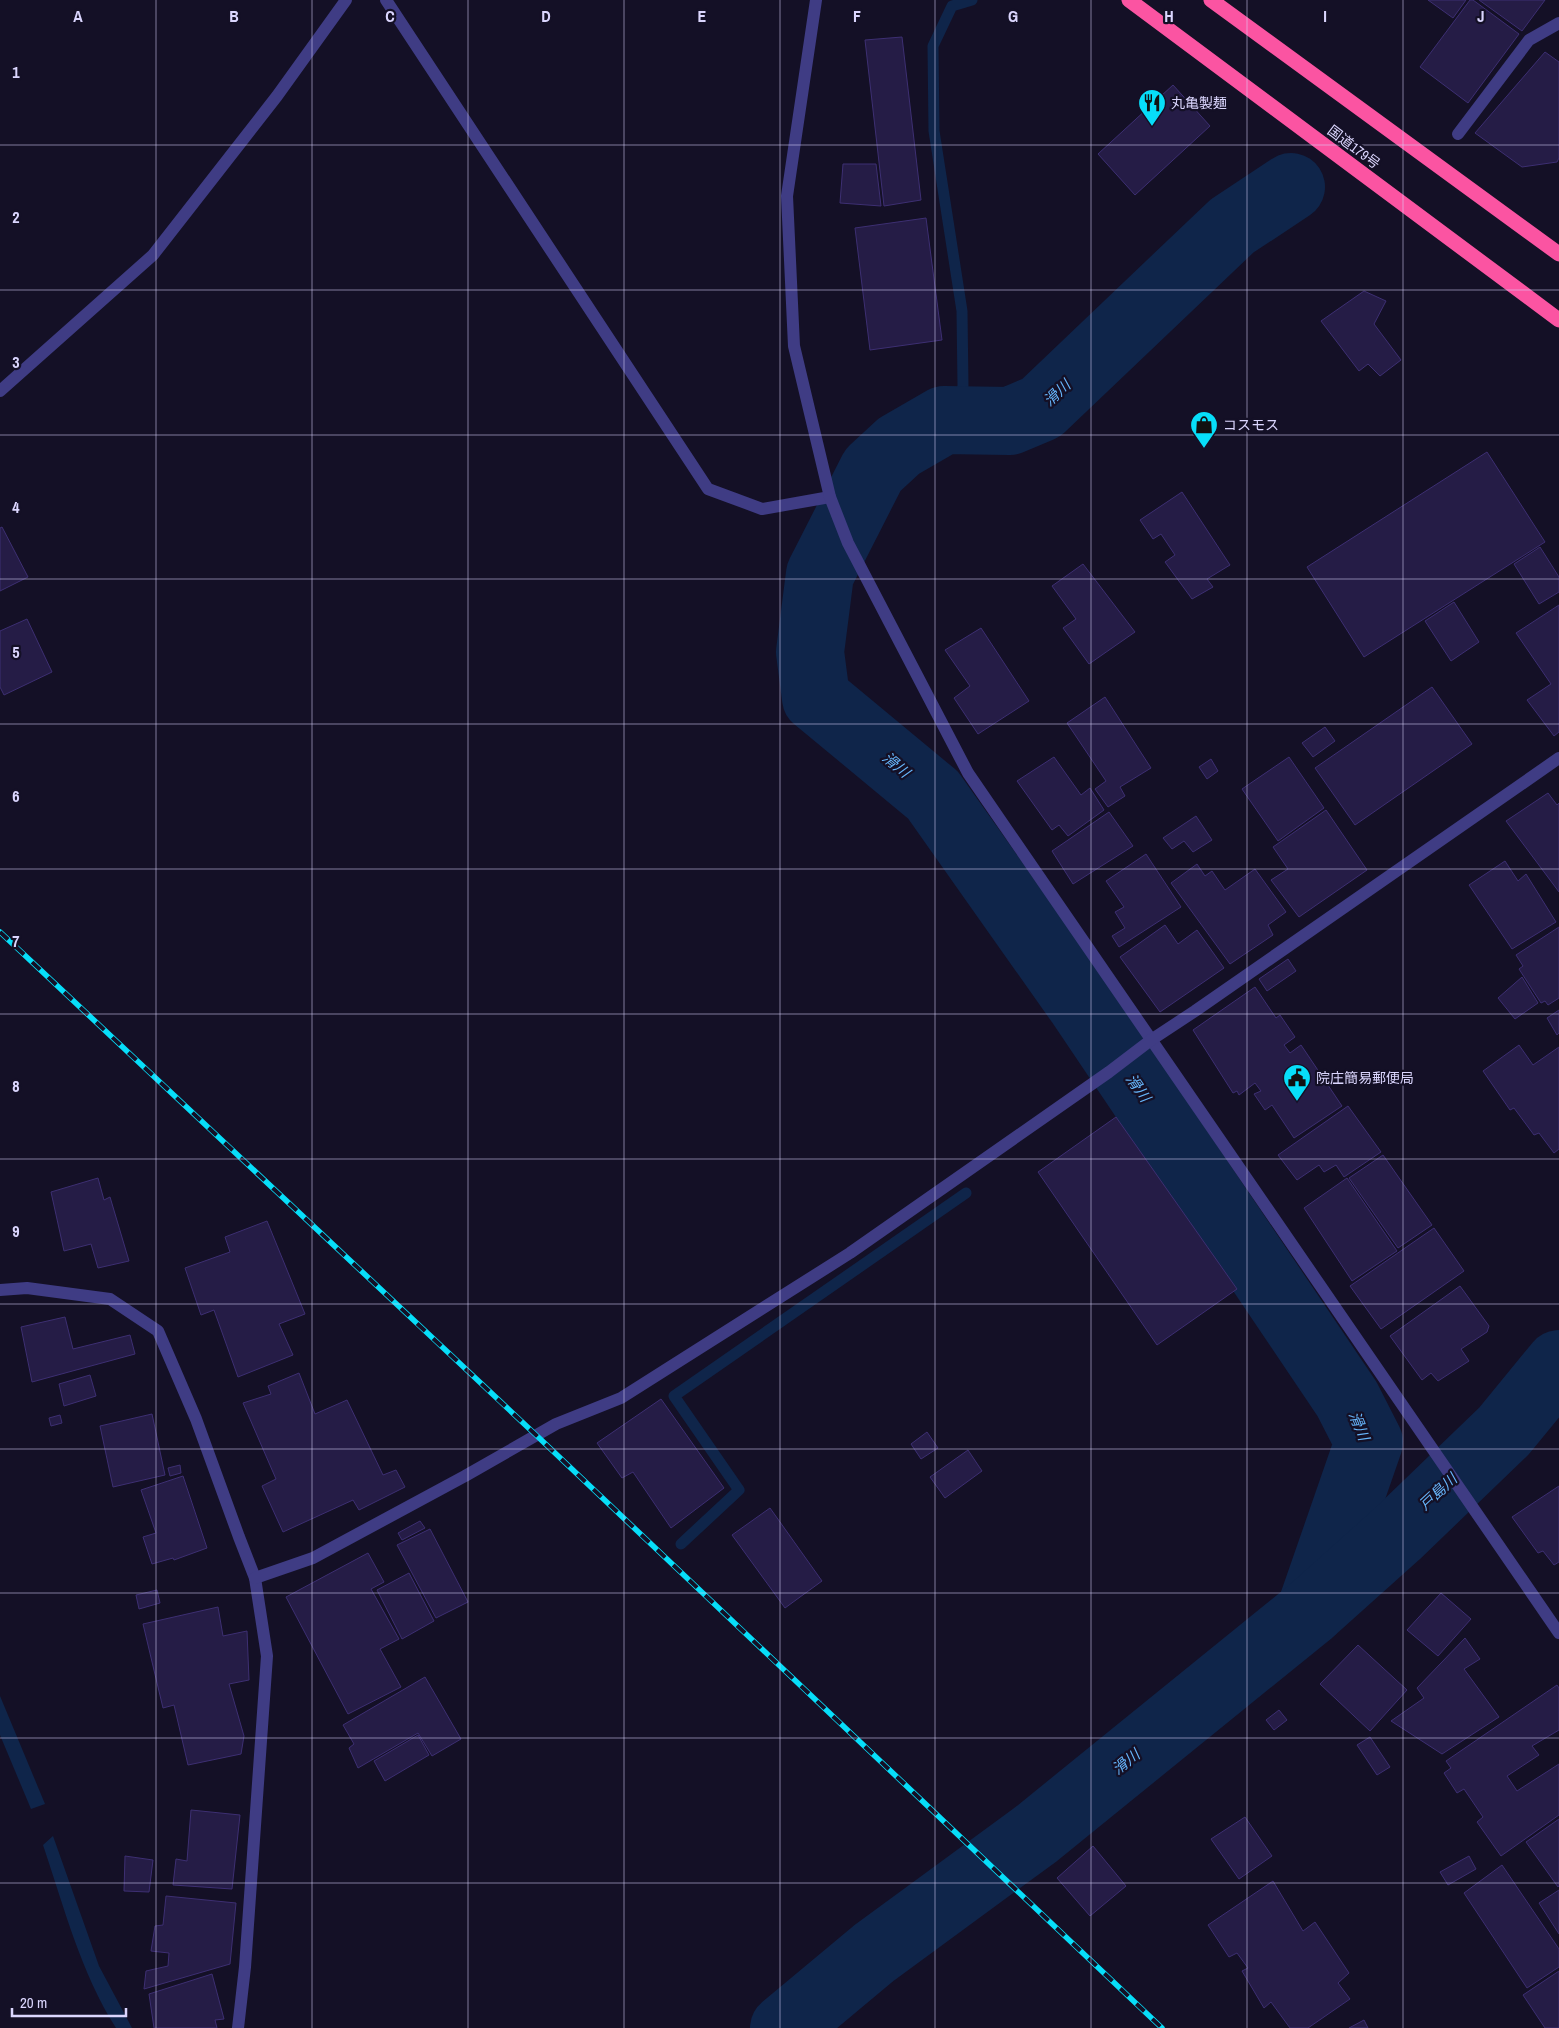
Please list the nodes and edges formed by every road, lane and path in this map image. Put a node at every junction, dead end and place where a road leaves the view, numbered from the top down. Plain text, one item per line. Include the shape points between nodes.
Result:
1 (346, 0) edge
2 (386, 0) edge
3 (816, 0) edge
4 (1129, 0) edge
5 (1211, 0) edge
6 (1559, 23) edge
7 (1458, 134) dead end
8 (1559, 254) edge
9 (1559, 320) edge
10 (0, 391) edge
11 (830, 497) junction
12 (1559, 758) edge
13 (1152, 1040) junction
14 (0, 1290) edge
15 (255, 1578) junction
16 (1559, 1633) edge
17 (238, 2028) edge

1 - 10 street via 277,96 153,255
2 - 11 street via 708,489 762,509
3 - 11 street via 787,196 794,346
4 - 9 highway, 国道179号
5 - 8 highway
6 - 7 street via 1529,40
11 - 13 street via 848,543 968,773
12 - 13 street
13 - 15 street via 850,1253 621,1398 556,1424 313,1558
13 - 16 street
14 - 15 street via 27,1288 110,1299 158,1331 196,1419
15 - 17 street via 267,1656

